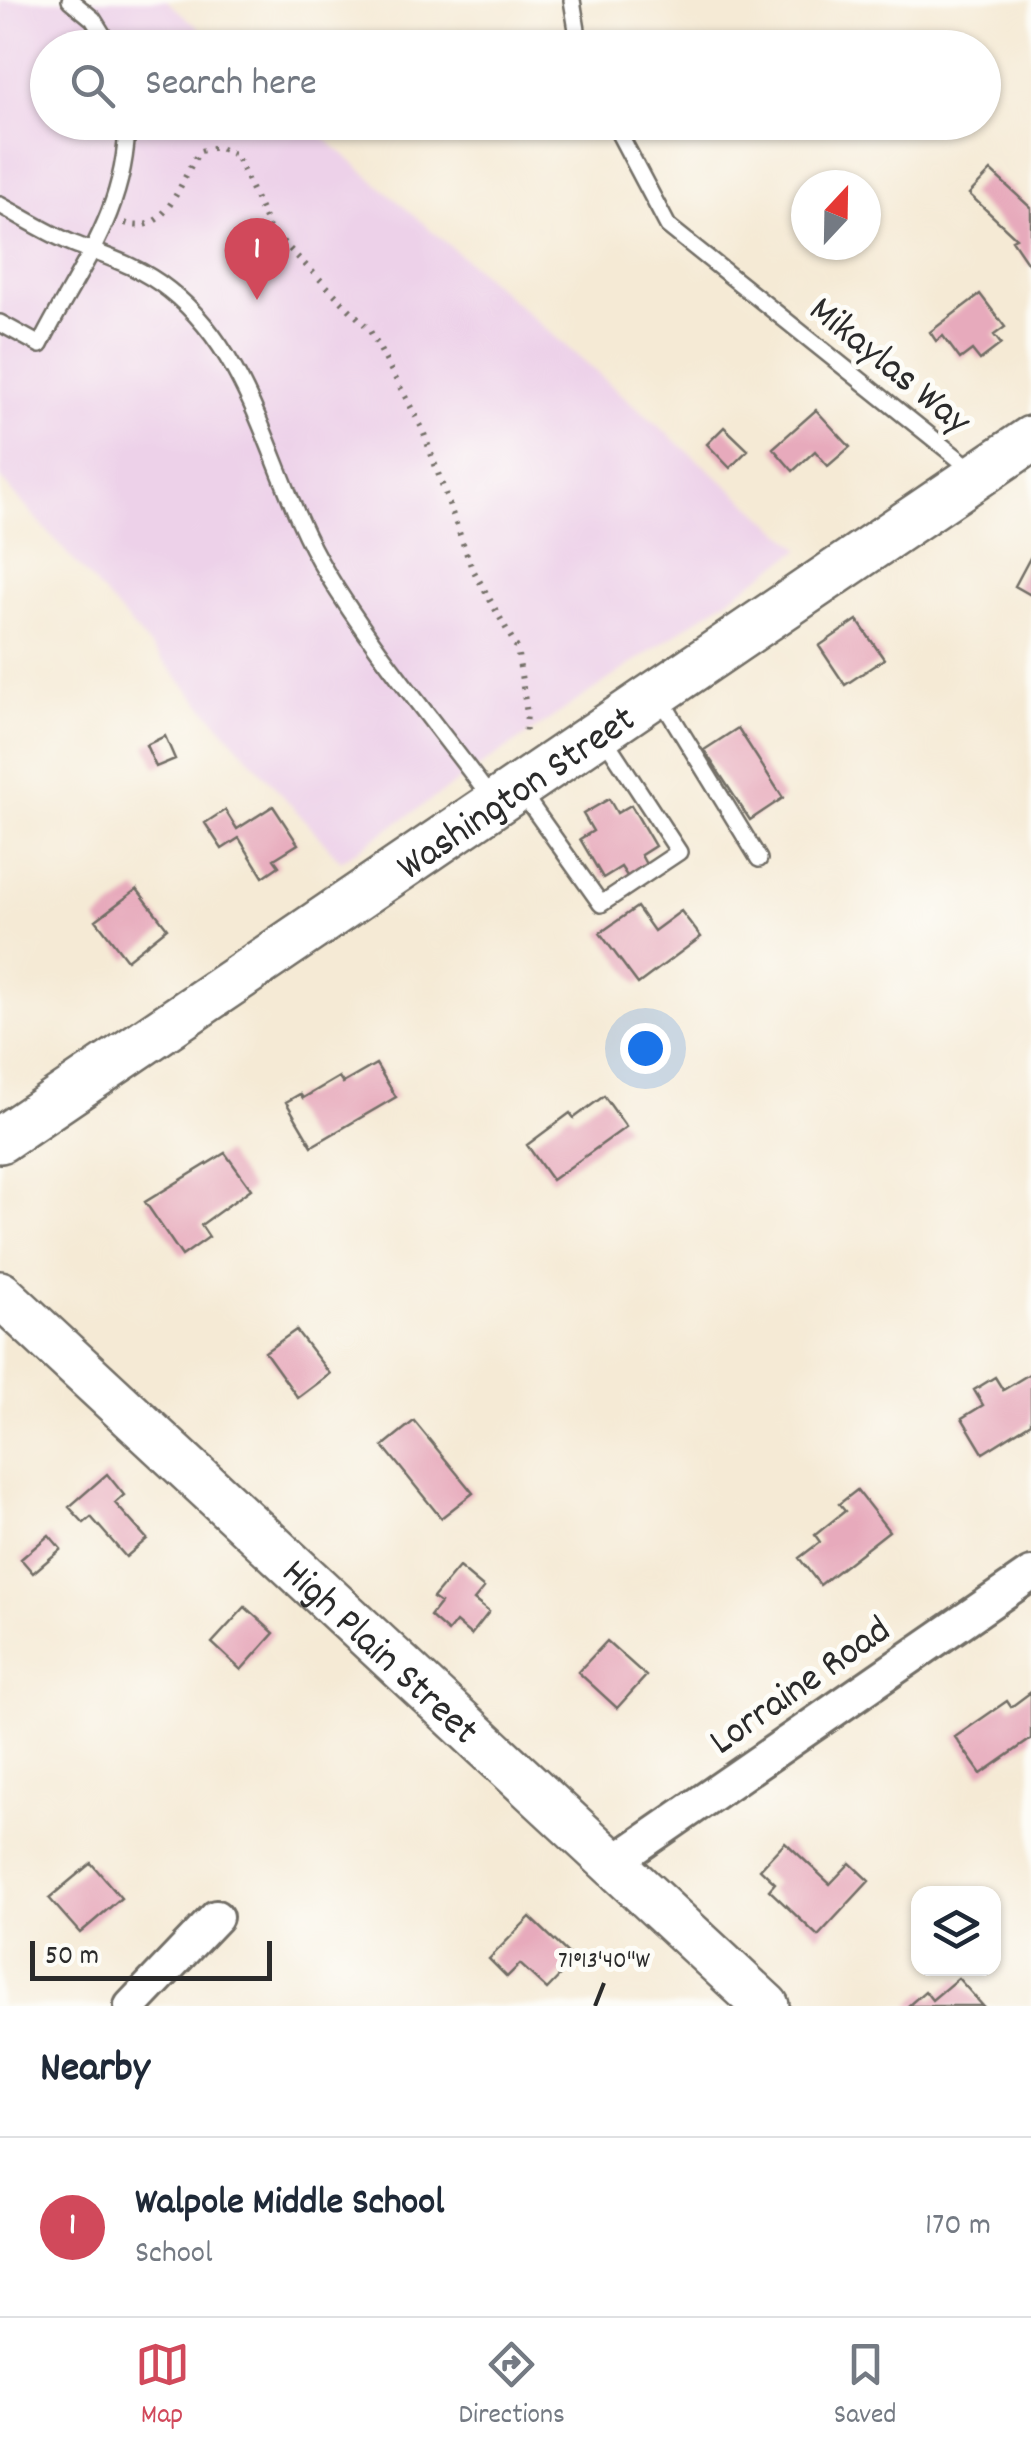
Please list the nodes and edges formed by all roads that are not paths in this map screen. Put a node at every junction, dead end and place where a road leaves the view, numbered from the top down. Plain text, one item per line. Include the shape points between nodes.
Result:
1 (70, 0) edge
2 (572, 0) edge
3 (99, 30) edge
4 (577, 30) edge
5 (128, 140) edge
6 (623, 140) edge
7 (0, 205) edge
8 (94, 250) junction
9 (0, 323) edge
10 (1031, 438) edge
11 (978, 474) junction
12 (658, 693) junction
13 (600, 732) junction
14 (512, 778) junction
15 (758, 859) dead end
16 (0, 1140) edge
17 (0, 1294) edge
18 (1031, 1574) edge
19 (613, 1862) junction
20 (216, 1916) dead end
21 (131, 2006) edge
22 (766, 2006) edge

1 - 3 lane
2 - 4 lane
5 - 8 lane via 111,218
6 - 11 lane, Mikaylas Way via 668,226
7 - 8 lane
8 - 9 lane via 40,345
8 - 14 lane via 124,260 170,290 214,335 242,382 303,532 328,576
10 - 11 main road, Washington Street
11 - 12 main road, Washington Street
12 - 13 main road, Washington Street
12 - 15 lane
13 - 14 main road, Washington Street
13 - 14 lane via 679,852 601,904
14 - 16 main road, Washington Street
17 - 19 main road, High Plain Street
18 - 19 street, Lorraine Road
19 - 22 main road, High Plain Street
20 - 21 street

